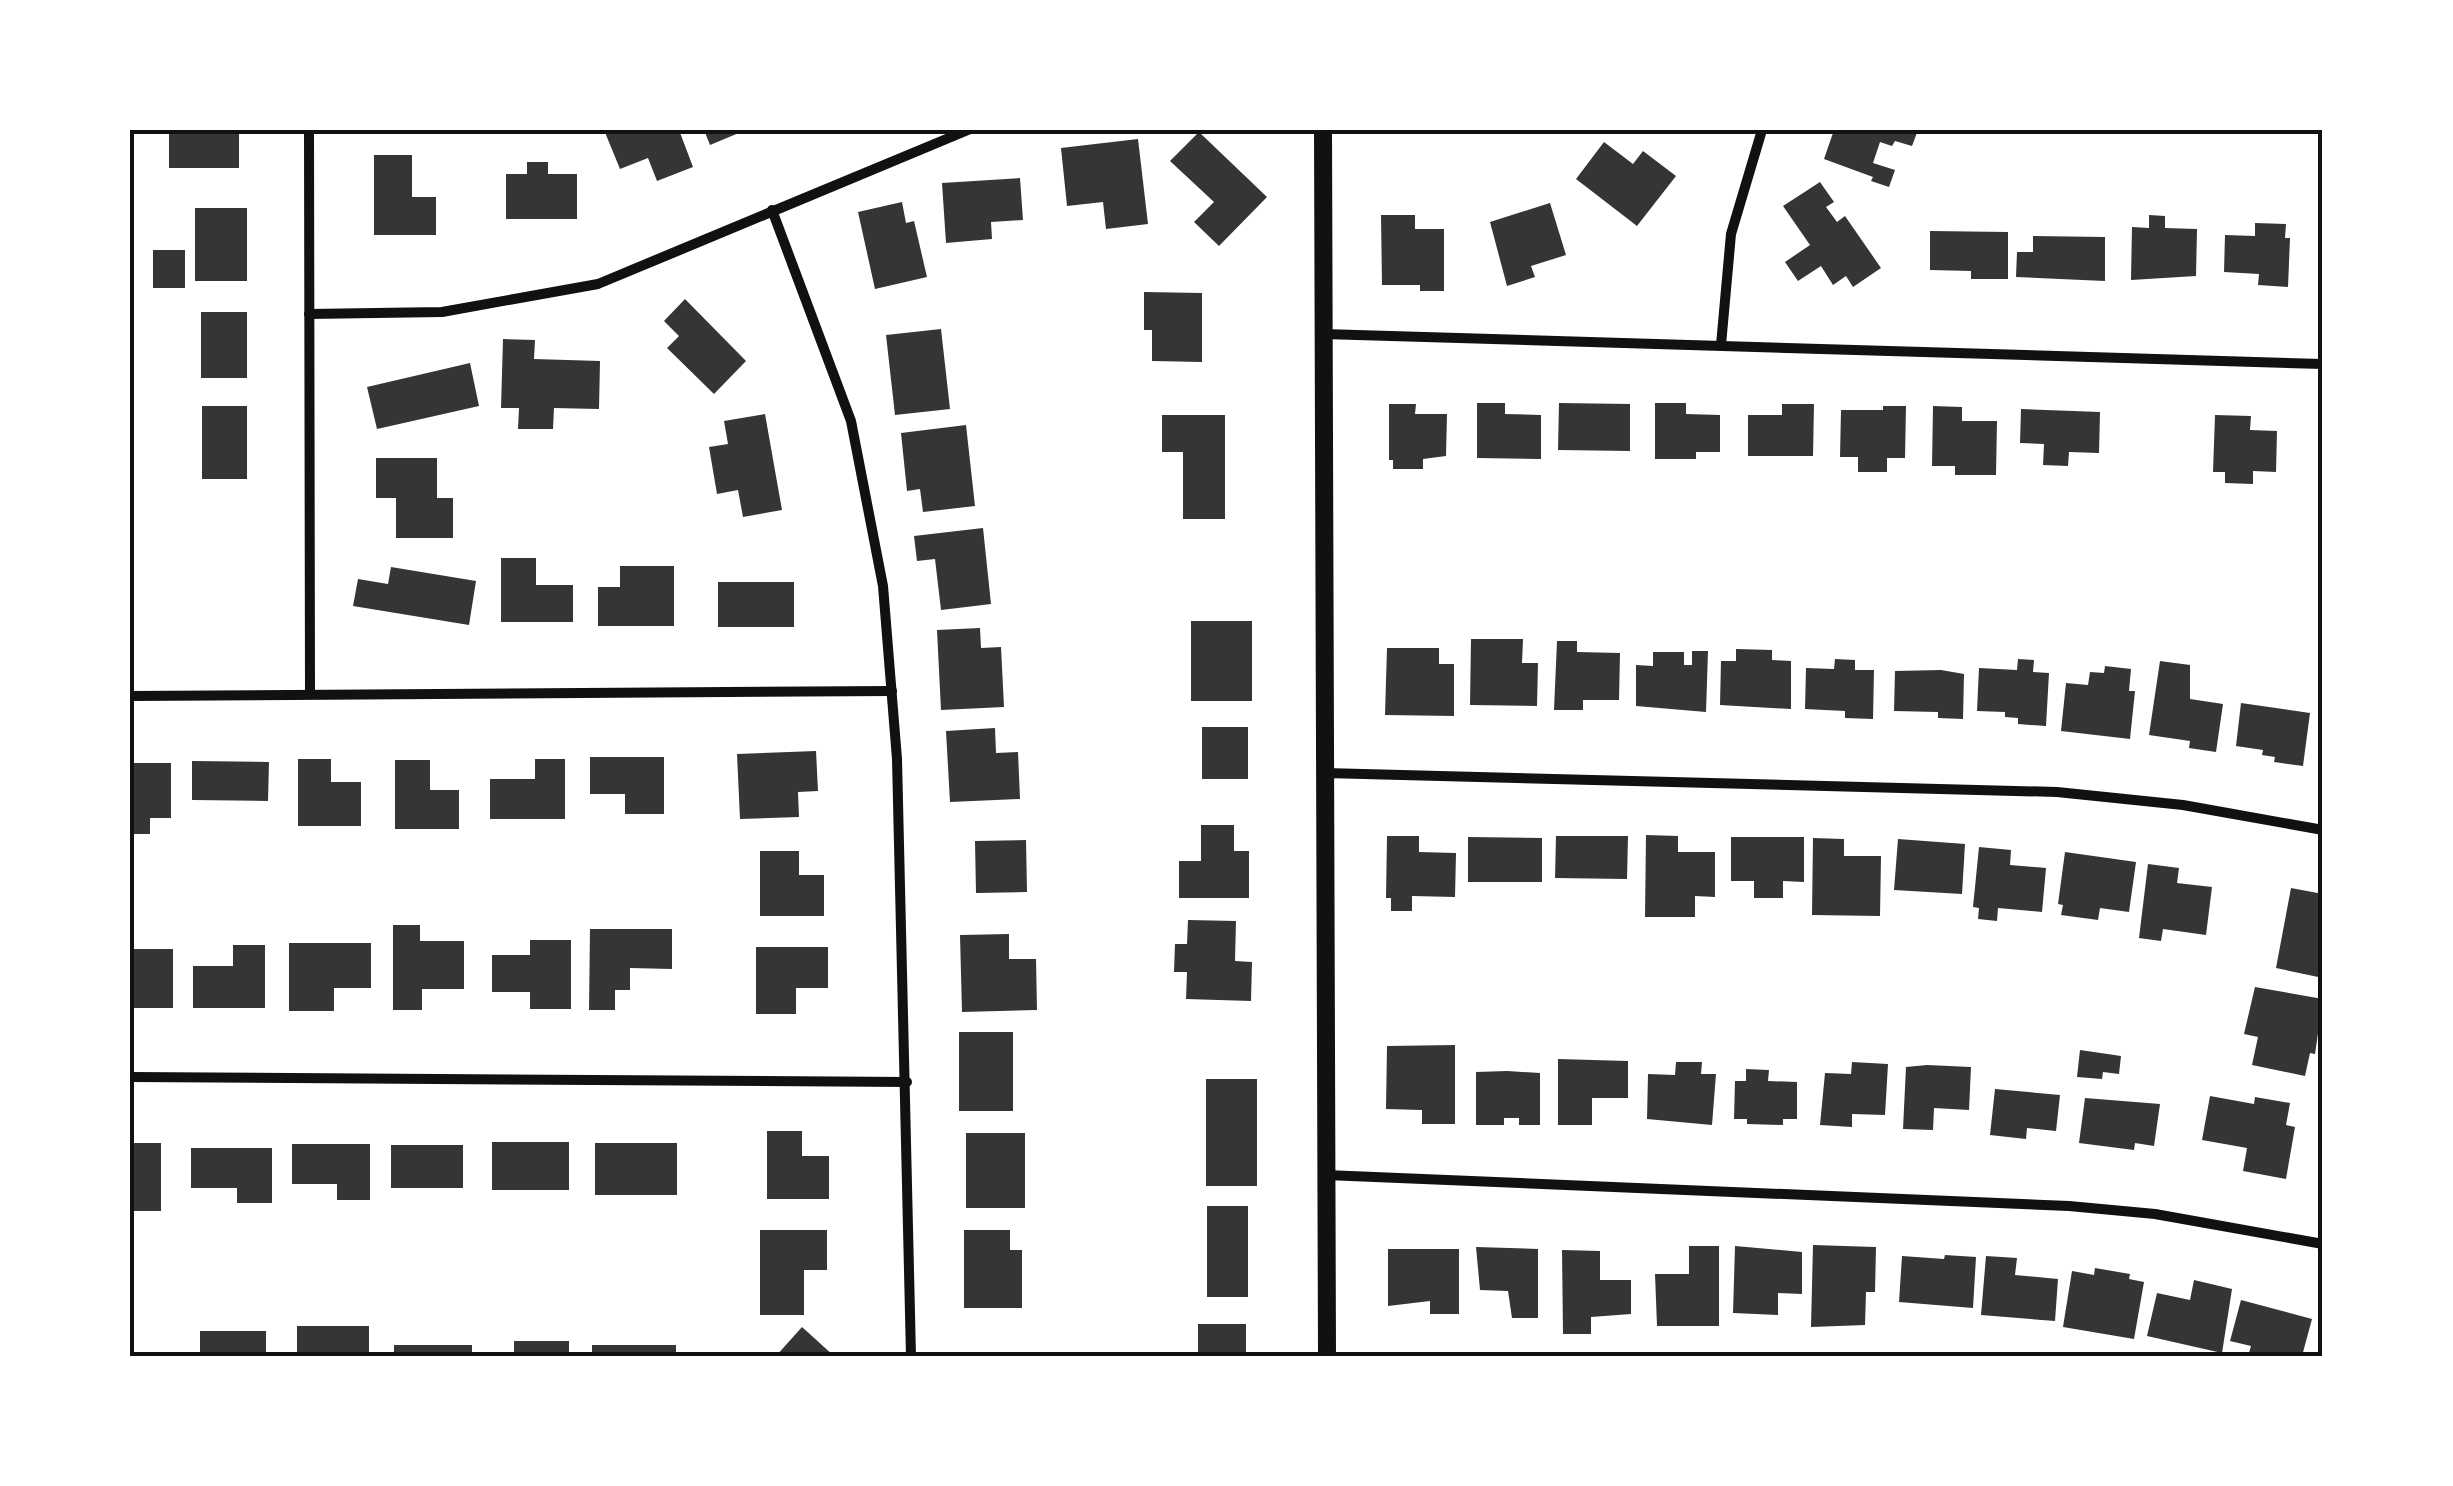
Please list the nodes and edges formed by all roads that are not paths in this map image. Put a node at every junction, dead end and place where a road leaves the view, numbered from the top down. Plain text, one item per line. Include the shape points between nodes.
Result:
1 (309, 130) edge
2 (968, 130) edge
3 (1323, 130) edge
4 (1762, 130) edge
5 (772, 210) junction
6 (310, 314) junction
7 (1324, 334) junction
8 (1721, 344) junction
9 (2323, 364) edge
10 (892, 691) junction
11 (310, 694) junction
12 (130, 696) edge
13 (1325, 773) junction
14 (2323, 830) edge
15 (130, 1077) edge
16 (907, 1082) junction
17 (1326, 1175) junction
18 (2323, 1244) edge
19 (912, 1356) edge
20 (1327, 1356) edge

1 - 6 street
2 - 5 street
3 - 7 street
4 - 8 street via 1732,234
5 - 6 street via 598,284 442,312
5 - 10 street via 850,421 883,586
6 - 11 street
7 - 8 street
7 - 13 street
8 - 9 street
10 - 11 street
10 - 16 street
11 - 12 street
13 - 14 street via 2056,792 2183,805
13 - 17 street
15 - 16 street
16 - 19 street
17 - 18 street via 2069,1206
17 - 20 street

